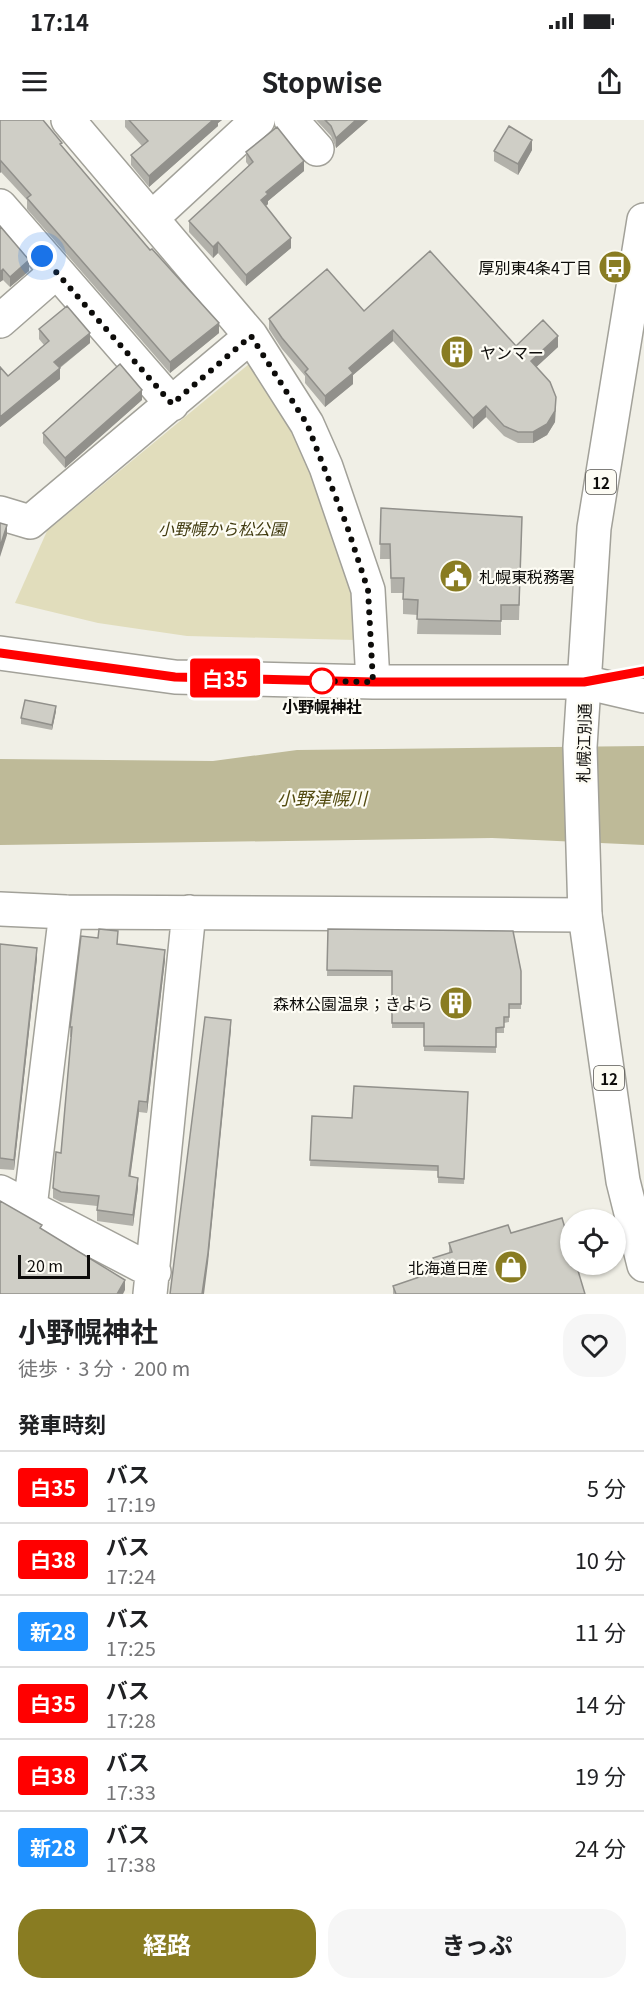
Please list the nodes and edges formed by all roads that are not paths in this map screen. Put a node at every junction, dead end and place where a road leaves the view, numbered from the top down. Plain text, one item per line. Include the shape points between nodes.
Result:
1 (68, 120) edge
2 (258, 120) edge
3 (291, 120) edge
4 (317, 149) dead end
5 (0, 206) edge
6 (153, 217) junction
7 (644, 220) edge
8 (56, 272) junction
9 (0, 321) edge
10 (251, 336) junction
11 (172, 404) junction
12 (0, 513) edge
13 (0, 653) edge
14 (644, 671) edge
15 (373, 682) junction
16 (584, 682) junction
17 (644, 696) edge
18 (584, 902) junction
19 (0, 909) edge
20 (66, 912) junction
21 (189, 912) junction
22 (0, 1192) edge
23 (30, 1207) junction
24 (644, 1265) edge
25 (152, 1283) edge

1 - 6 main road
2 - 6 main road
3 - 4 main road
5 - 8 main road
6 - 10 main road
7 - 16 main road, 札幌江別通 / 12 via 594,528
8 - 9 main road
8 - 11 main road
10 - 11 main road
10 - 15 main road via 307,424 347,526 368,590
11 - 12 main road via 30,522
13 - 15 main road via 175,677
14 - 16 main road
15 - 16 main road
16 - 17 main road
16 - 18 main road, 札幌江別通 / 12 via 580,747
18 - 21 main road via 305,913
18 - 24 main road, 札幌江別通 / 12 via 623,1181
19 - 20 main road
20 - 21 main road
20 - 23 main road
21 - 25 main road
22 - 23 main road
23 - 25 main road

